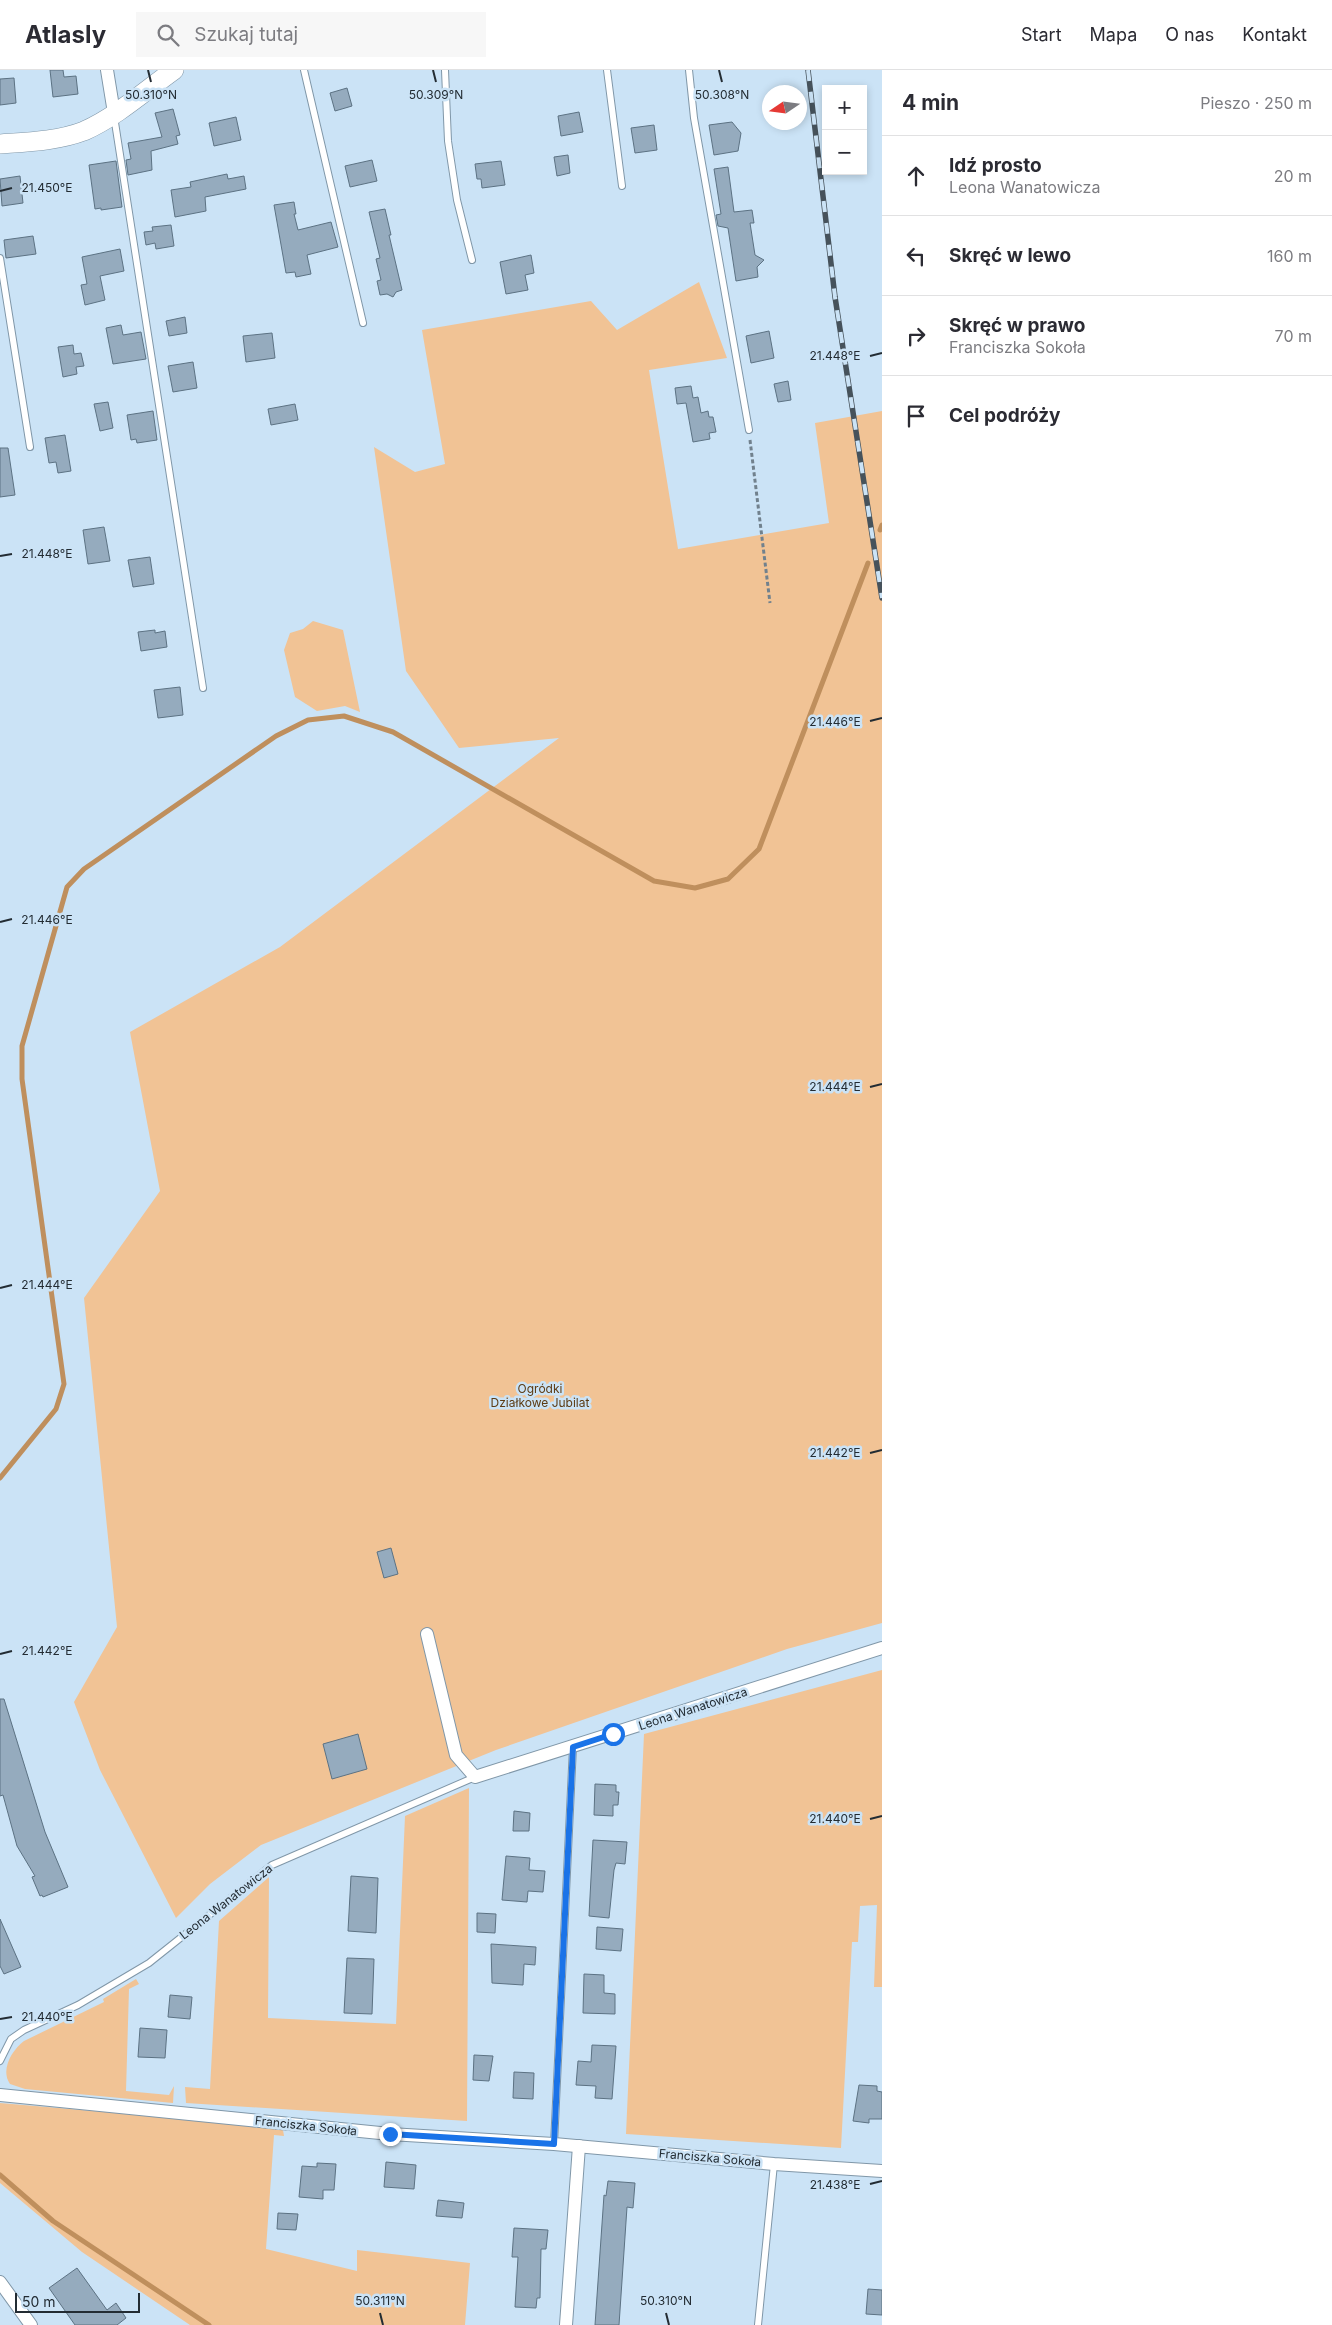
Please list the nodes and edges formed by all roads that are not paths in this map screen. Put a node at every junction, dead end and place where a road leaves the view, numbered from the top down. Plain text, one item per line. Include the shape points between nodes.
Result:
1 (107, 70) edge
2 (174, 70) edge
3 (304, 70) edge
4 (444, 70) edge
5 (608, 70) edge
6 (689, 70) edge
7 (114, 113) junction
8 (0, 144) edge
9 (622, 186) dead end
10 (0, 258) edge
11 (472, 260) dead end
12 (363, 323) dead end
13 (749, 430) road end
14 (30, 446) dead end
15 (204, 688) dead end
16 (427, 1634) dead end
17 (882, 1648) edge
18 (573, 1747) junction
19 (475, 1777) junction
20 (0, 2061) edge
21 (0, 2095) edge
22 (554, 2144) junction
23 (579, 2146) junction
24 (774, 2164) junction
25 (882, 2171) edge
26 (0, 2282) edge
27 (31, 2325) edge
28 (566, 2325) edge
29 (758, 2325) edge

1 - 7 street
2 - 7 street
3 - 12 lane
4 - 11 lane via 448,141 457,200
5 - 9 lane
6 - 13 lane via 694,118
7 - 8 street via 84,131 39,141
7 - 15 lane
10 - 14 lane
16 - 19 street via 456,1755
17 - 18 street, Leona Wanatowicza
18 - 19 street, Leona Wanatowicza
18 - 22 lane
19 - 20 lane, Leona Wanatowicza via 272,1865 149,1963 78,2005 10,2039
21 - 22 street, Franciszka Sokoła via 390,2134
22 - 23 street, Franciszka Sokoła
23 - 24 street, Franciszka Sokoła
23 - 28 street
24 - 25 street, Franciszka Sokoła
24 - 29 lane
26 - 27 street

